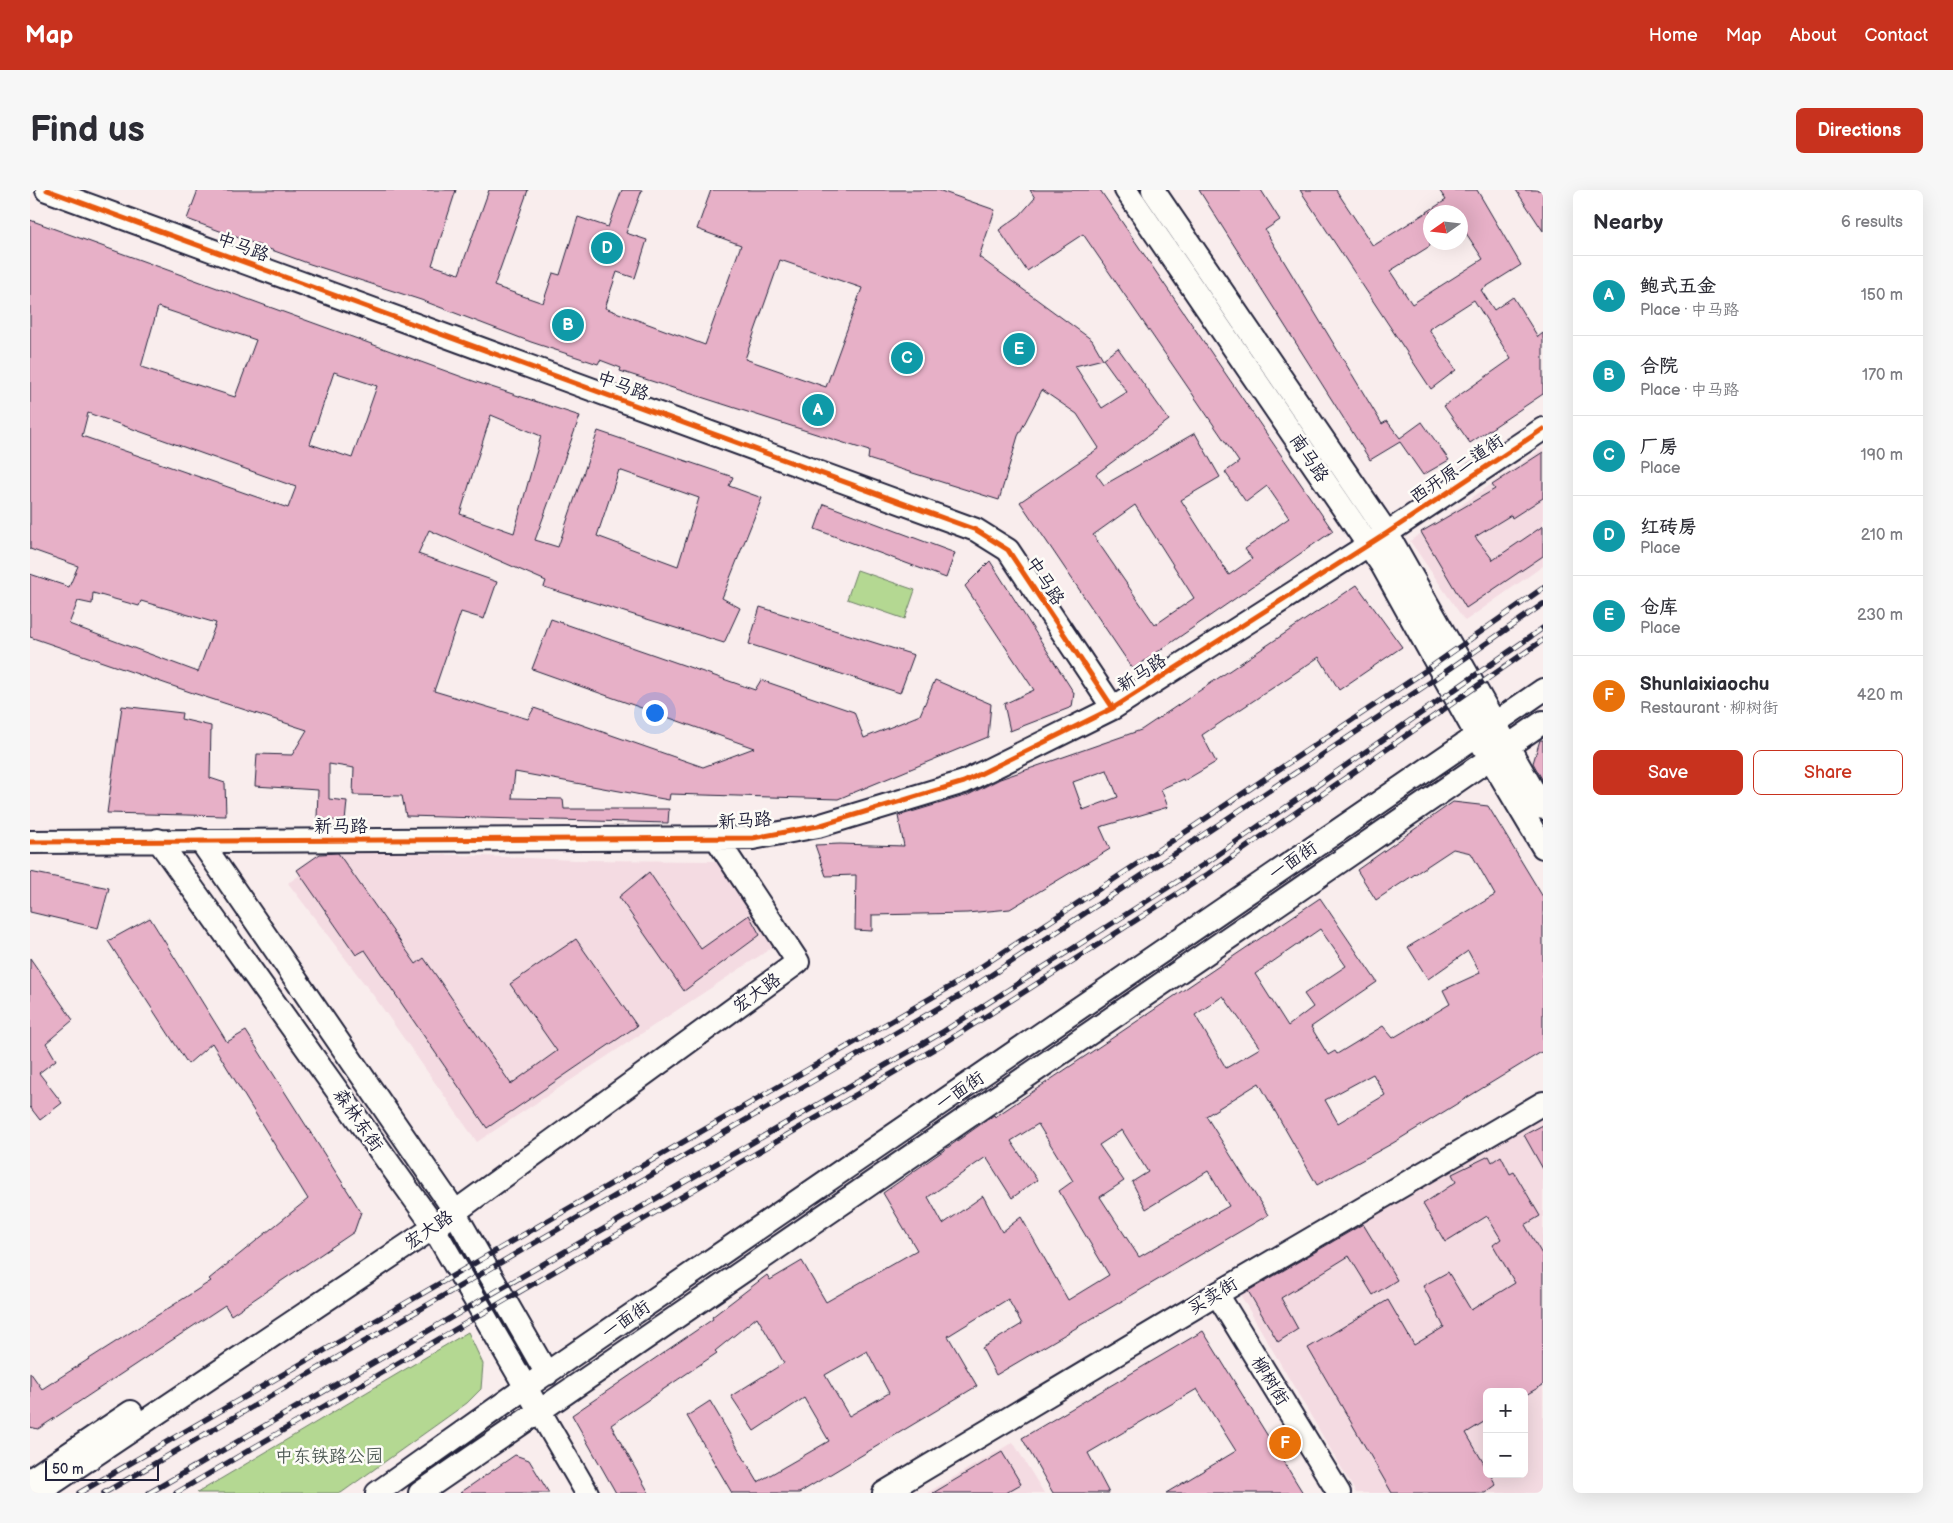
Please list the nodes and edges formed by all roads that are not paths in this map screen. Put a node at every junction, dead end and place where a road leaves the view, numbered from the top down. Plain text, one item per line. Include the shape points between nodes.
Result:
1 (47, 190) edge
2 (1126, 190) edge
3 (1153, 190) edge
4 (1543, 429) edge
5 (1378, 539) junction
6 (1543, 690) edge
7 (1113, 708) junction
8 (1543, 722) edge
9 (1495, 723) junction
10 (1477, 736) junction
11 (1499, 753) junction
12 (1543, 808) edge
13 (716, 838) junction
14 (158, 840) junction
15 (200, 840) junction
16 (30, 842) edge
17 (1543, 847) edge
18 (1543, 1103) edge
19 (451, 1207) junction
20 (429, 1222) junction
21 (1217, 1294) junction
22 (547, 1374) junction
23 (524, 1388) junction
24 (540, 1411) junction
25 (30, 1480) edge
26 (38, 1493) edge
27 (377, 1493) edge
28 (420, 1493) edge
29 (587, 1493) edge
30 (884, 1493) edge
31 (1339, 1493) edge

1 - 7 main road, 中马路 via 976,530 1008,550
2 - 5 main road, 南马路
3 - 5 main road, 南马路
4 - 5 main road, 西开原二道街
5 - 7 main road, 新马路
5 - 9 main road, 南马路
5 - 10 main road, 南马路 via 1382,565
6 - 9 main road, 一面街
7 - 13 main road, 新马路 via 964,782 818,826 753,838
8 - 11 main road, 一面街
9 - 10 main road, 一面街
9 - 11 main road, 南马路
10 - 11 main road, 南马路
10 - 22 main road, 一面街
11 - 12 main road
11 - 17 main road
11 - 24 main road, 一面街
13 - 15 main road, 新马路
13 - 19 main road, 宏大路 via 791,950
14 - 15 main road, 新马路
14 - 16 main road, 新马路
14 - 20 main road, 森林东街
15 - 19 main road, 森林东街
18 - 21 main road, 买卖街
19 - 20 main road, 宏大路
19 - 22 main road, 森林东街
20 - 23 main road, 森林东街
20 - 25 main road, 宏大路
20 - 26 main road, 宏大路
21 - 30 main road, 买卖街
21 - 31 main road, 柳树街
22 - 23 main road, 一面街
23 - 24 main road, 森林东街
23 - 27 main road, 一面街
24 - 28 main road, 一面街
24 - 29 main road, 森林东街

